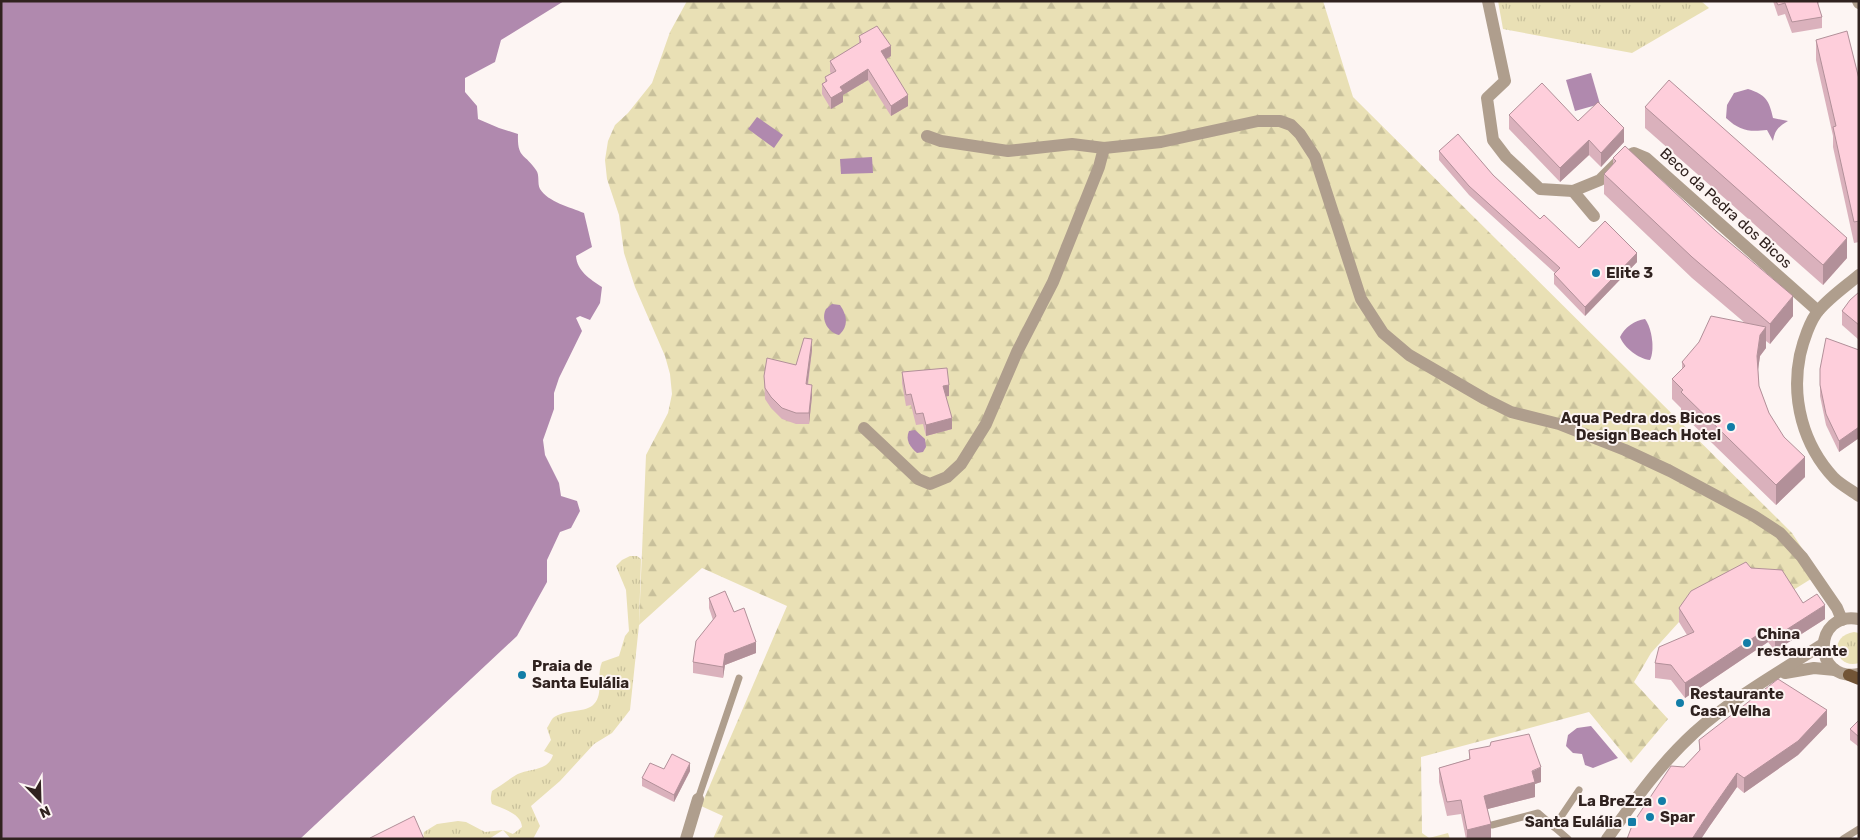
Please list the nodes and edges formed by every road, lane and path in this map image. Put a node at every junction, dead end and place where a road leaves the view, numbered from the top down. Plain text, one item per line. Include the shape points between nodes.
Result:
1 (1488, 1) edge
2 (928, 136) dead end
3 (1104, 148) junction
4 (1573, 191) junction
5 (1594, 216) dead end
6 (1859, 275) edge
7 (1818, 311) junction
8 (864, 428) dead end
9 (1859, 496) edge
10 (1859, 619) edge
11 (1842, 620) junction
12 (1823, 644) junction
13 (1835, 670) junction
14 (1855, 676) edge
15 (1773, 677) junction
16 (739, 678) dead end
17 (1579, 790) dead end
18 (698, 799) joint
19 (1492, 825) edge
20 (1554, 827) junction
21 (1859, 829) edge
22 (686, 839) edge
23 (1568, 839) edge
24 (1607, 839) edge
25 (1843, 839) edge

1 - 4 street, Beco da Pedra dos Bicos via 1505,81 1487,98 1493,140 1540,189
2 - 3 street via 941,141 1008,150 1072,144
3 - 8 street via 1053,282 1017,352 986,424 961,464 947,477 930,484 918,479
3 - 11 street via 1160,142 1258,121 1280,121 1291,125 1315,157 1361,300 1383,333 1409,355 1511,412 1559,424 1625,450 1754,516 1780,533 1802,557
4 - 5 street
4 - 7 street, Beco da Pedra dos Bicos via 1600,180 1621,159 1634,153 1646,158
6 - 7 street
7 - 9 street via 1803,342 1796,375 1798,409 1805,434 1819,458 1835,479
10 - 11 street
11 - 12 street via 1829,629
12 - 13 street via 1826,658
12 - 15 street
13 - 14 street
13 - 15 street via 1793,670
15 - 24 street via 1731,704 1689,738 1641,791
16 - 18 lane
17 - 20 lane
18 - 22 street
19 - 20 lane via 1538,813
20 - 23 lane
21 - 25 lane

